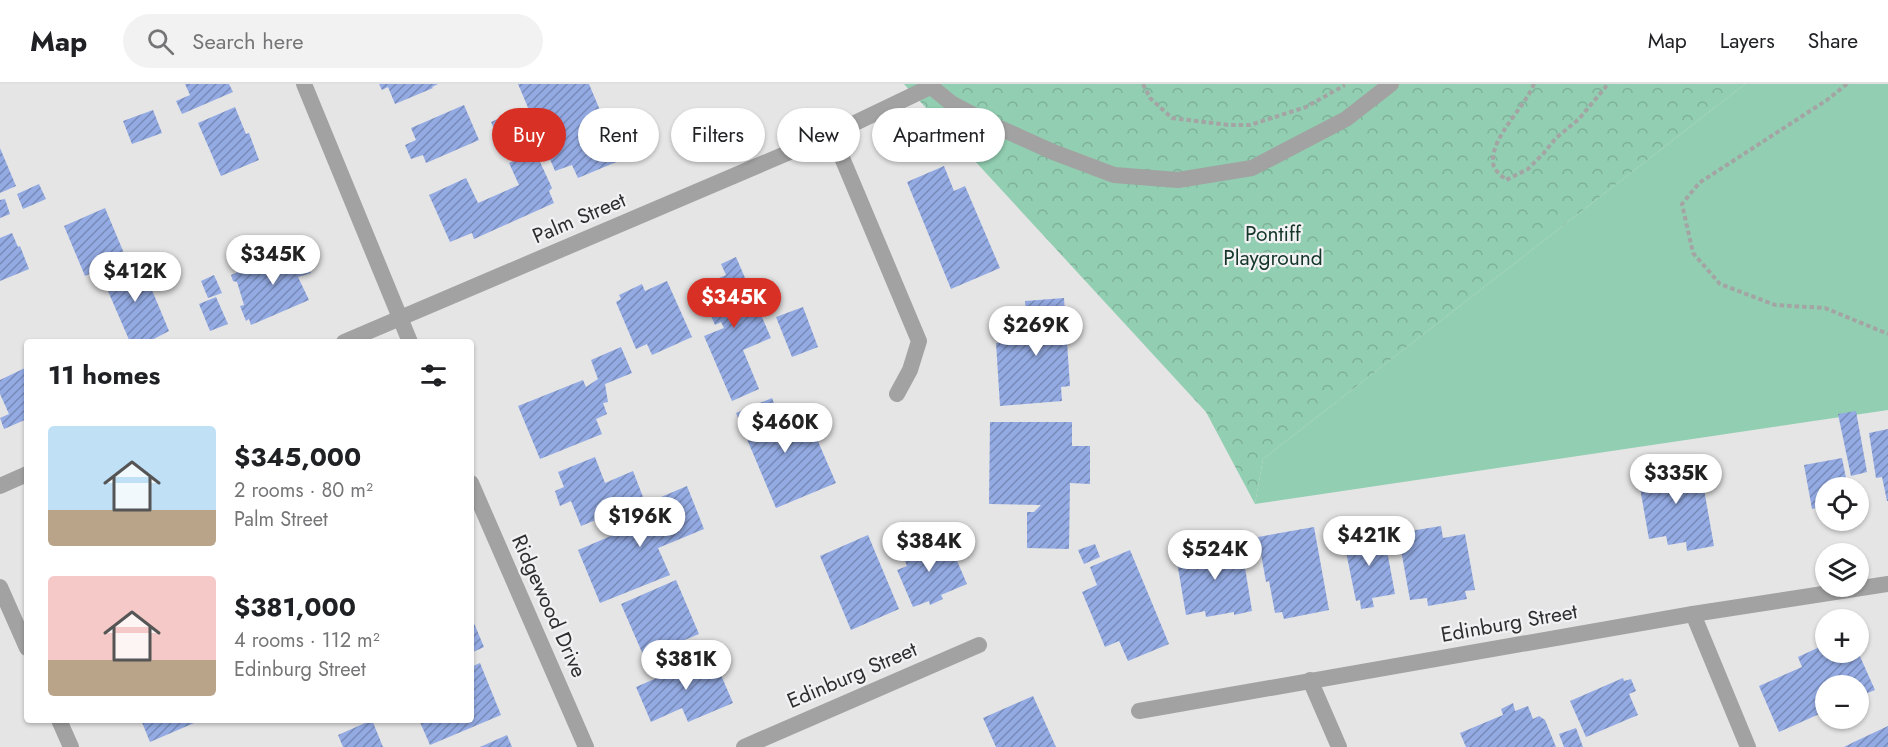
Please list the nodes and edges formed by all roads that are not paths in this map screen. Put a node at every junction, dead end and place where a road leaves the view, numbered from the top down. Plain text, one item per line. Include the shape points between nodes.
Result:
1 (304, 84) edge
2 (1391, 84) edge
3 (929, 85) edge
4 (860, 120) edge
5 (777, 157) edge
6 (843, 162) edge
7 (400, 319) junction
8 (351, 339) edge
9 (409, 339) edge
10 (897, 394) dead end
11 (24, 475) edge
12 (0, 486) edge
13 (474, 490) edge
14 (1888, 584) edge
15 (0, 587) edge
16 (1693, 614) junction
17 (24, 641) edge
18 (979, 645) dead end
19 (1310, 680) junction
20 (1139, 711) dead end
21 (60, 723) edge
22 (71, 747) edge
23 (586, 747) edge
24 (744, 747) edge
25 (1339, 747) edge
26 (1748, 747) edge

1 - 7 street
2 - 3 street via 1346,119 1252,168 1178,180 1114,175 1053,152 961,109
3 - 4 street, Palm Street
5 - 7 street, Palm Street
6 - 10 street via 919,341
7 - 8 street, Palm Street
7 - 9 street
11 - 12 street
13 - 23 street, Ridgewood Drive
14 - 16 street, Edinburg Street
15 - 17 street
16 - 19 street, Edinburg Street
16 - 26 street
18 - 24 street, Edinburg Street
19 - 20 street, Edinburg Street
19 - 25 street
21 - 22 street

